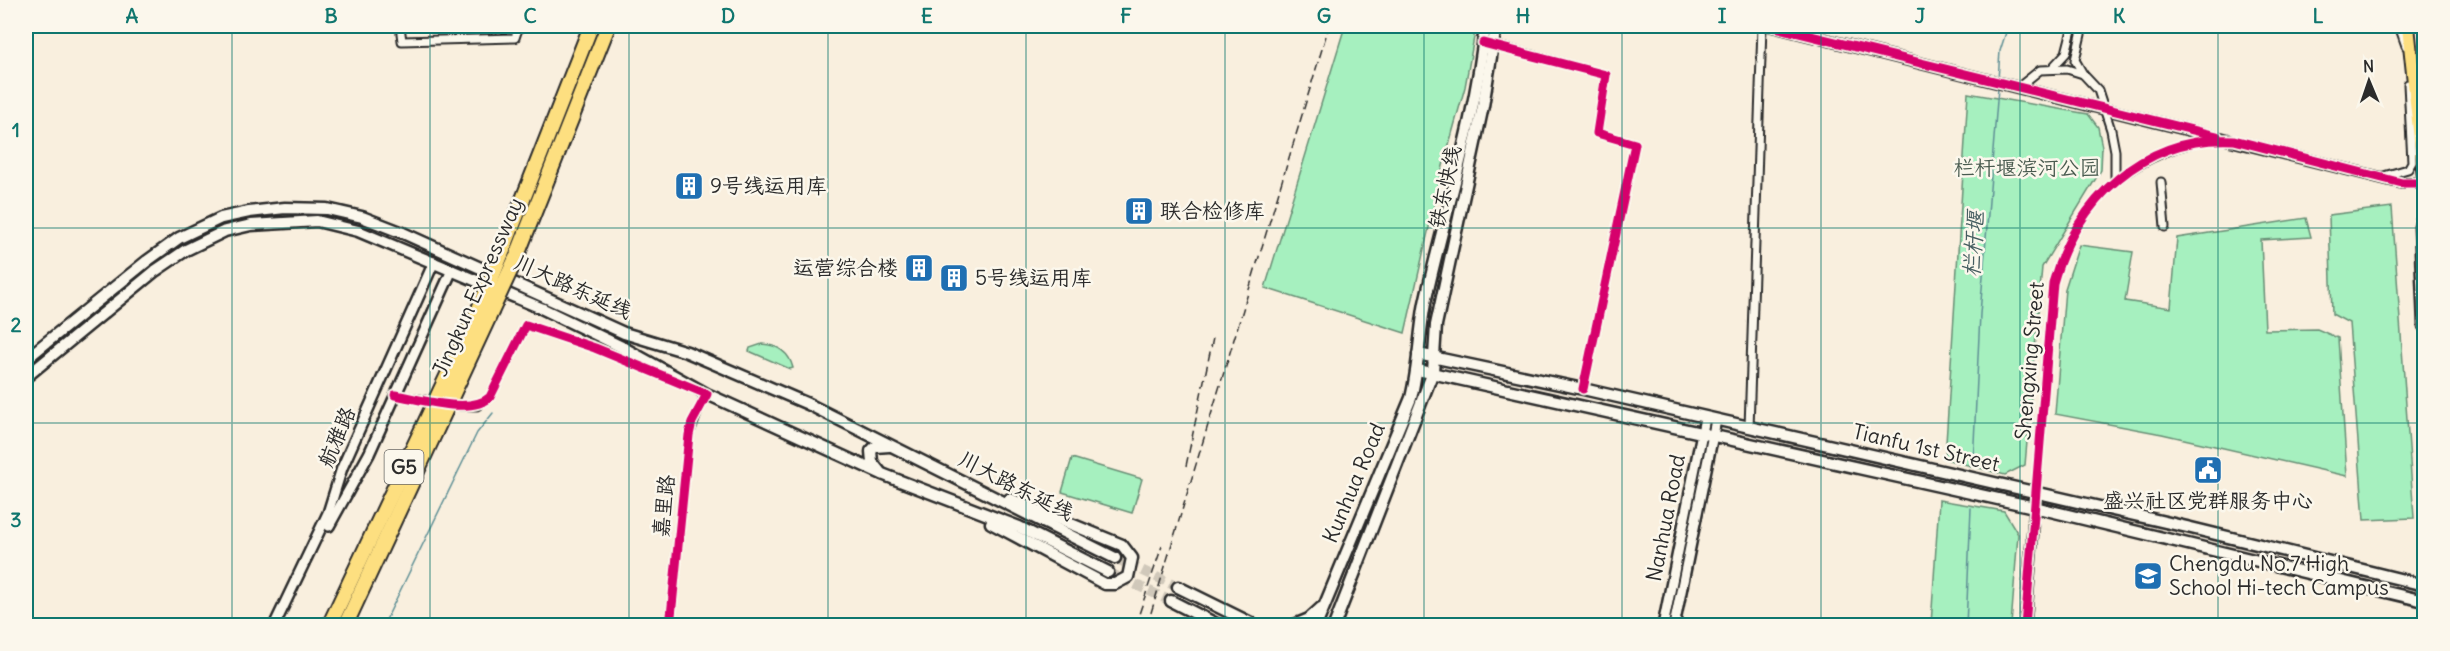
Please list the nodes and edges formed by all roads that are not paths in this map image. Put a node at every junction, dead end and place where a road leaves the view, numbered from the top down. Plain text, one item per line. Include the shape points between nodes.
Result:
1 (400, 26) edge
2 (519, 26) edge
3 (591, 26) edge
4 (608, 26) edge
5 (1485, 26) edge
6 (1496, 26) edge
7 (1762, 26) edge
8 (1771, 26) edge
9 (2073, 26) edge
10 (2083, 26) edge
11 (2399, 26) edge
12 (2408, 26) edge
13 (1488, 44) junction
14 (2051, 68) junction
15 (2083, 74) junction
16 (2016, 85) junction
17 (2101, 106) junction
18 (2234, 140) junction
19 (2380, 177) junction
20 (2424, 177) edge
21 (2115, 181) junction
22 (2161, 182) dead end
23 (2424, 183) edge
24 (2424, 212) edge
25 (2165, 227) dead end
26 (434, 262) junction
27 (452, 270) junction
28 (485, 310) junction
29 (2424, 326) edge
30 (1418, 354) junction
31 (1434, 357) junction
32 (26, 359) edge
33 (1418, 370) junction
34 (1433, 372) junction
35 (26, 377) edge
36 (1583, 389) junction
37 (707, 394) junction
38 (395, 395) junction
39 (425, 400) dead end
40 (460, 406) dead end
41 (1705, 418) junction
42 (1716, 420) junction
43 (1749, 428) junction
44 (1701, 434) junction
45 (1713, 437) junction
46 (892, 446) junction
47 (882, 474) junction
48 (965, 483) junction
49 (2036, 493) junction
50 (957, 504) junction
51 (2034, 507) junction
52 (1115, 558) tunnel mouth
53 (1108, 572) tunnel mouth
54 (2424, 585) edge
55 (1178, 587) tunnel mouth
56 (2424, 601) edge
57 (1171, 602) tunnel mouth
58 (1324, 606) junction
59 (274, 626) edge
60 (280, 626) edge
61 (329, 626) edge
62 (345, 626) edge
63 (670, 626) edge
64 (1220, 626) edge
65 (1257, 626) edge
66 (1292, 626) edge
67 (1316, 626) edge
68 (1334, 626) edge
69 (1663, 626) edge
70 (1674, 626) edge
71 (2025, 626) edge

1 - 2 street via 402,41 514,38
3 - 28 highway, Jingkun Expressway / G5, bridge via 503,249
4 - 28 highway, Jingkun Expressway / G5, bridge via 516,258
5 - 13 main road, 铁东快线
6 - 13 main road, 铁东快线
7 - 43 street
8 - 16 street
9 - 14 street via 2066,53
10 - 15 street via 2075,60
11 - 19 street via 2406,47 2412,162 2408,169
12 - 20 highway
13 - 30 main road, 铁东快线 via 1425,305
13 - 31 main road, 铁东快线 via 1438,314
13 - 36 street via 1606,75 1597,133 1635,144
14 - 15 street
14 - 16 street via 2031,74
15 - 17 street via 2098,90
16 - 17 street
17 - 18 street
17 - 21 street via 2114,141
18 - 19 street, Shengxing Street
18 - 21 street, Shengxing Street via 2206,140 2175,148
19 - 23 street, Shengxing Street
21 - 49 street, Shengxing Street via 2093,202 2073,234 2061,255 2053,283
22 - 25 street
24 - 29 main road via 2420,227
26 - 27 main road, 川大路东延线
26 - 35 main road, 川大路东延线 via 358,231 316,221 225,231 186,250 155,272
26 - 59 street, 航雅路 via 342,468 328,513
27 - 37 main road, 川大路东延线 via 624,348
27 - 38 street, 航雅路
28 - 61 highway, Jingkun Expressway / G5
28 - 62 highway, Jingkun Expressway / G5
30 - 31 main road, Tianfu 1st Street
30 - 33 main road, Kunhua Road
31 - 34 main road, Kunhua Road
31 - 36 main road, Tianfu 1st Street
32 - 46 main road, 川大路东延线 via 179,238 221,218 242,213 318,207 362,217 402,233 624,333 687,352 808,404
33 - 34 main road, Tianfu 1st Street
33 - 58 main road, Kunhua Road via 1411,398
34 - 44 main road, Tianfu 1st Street
34 - 68 main road, Kunhua Road
36 - 41 main road, Tianfu 1st Street
37 - 40 street via 595,348 526,325 490,397 477,406
37 - 47 main road, 川大路东延线
37 - 63 street, 嘉里路 via 689,435
38 - 39 street
38 - 60 street, 航雅路 via 369,454
41 - 42 main road, Tianfu 1st Street
41 - 44 street, Nanhua Road
42 - 43 main road, Tianfu 1st Street
42 - 45 street
43 - 49 main road, Tianfu 1st Street
44 - 45 main road, Tianfu 1st Street
44 - 69 street, Nanhua Road
45 - 51 main road, Tianfu 1st Street
45 - 70 street
46 - 47 main road via 882,445 871,451 872,462
46 - 48 main road, 川大路东延线
47 - 50 main road, 川大路东延线
48 - 50 main road via 1122,545 1132,558 1131,571 1122,581 1105,584
48 - 52 main road, 川大路东延线
49 - 51 street
49 - 54 main road, Tianfu 1st Street
50 - 53 main road, 川大路东延线 via 1019,527
51 - 56 main road, Tianfu 1st Street
51 - 71 street
55 - 65 main road
57 - 64 main road
58 - 66 main road via 1310,619
58 - 67 main road, Kunhua Road

